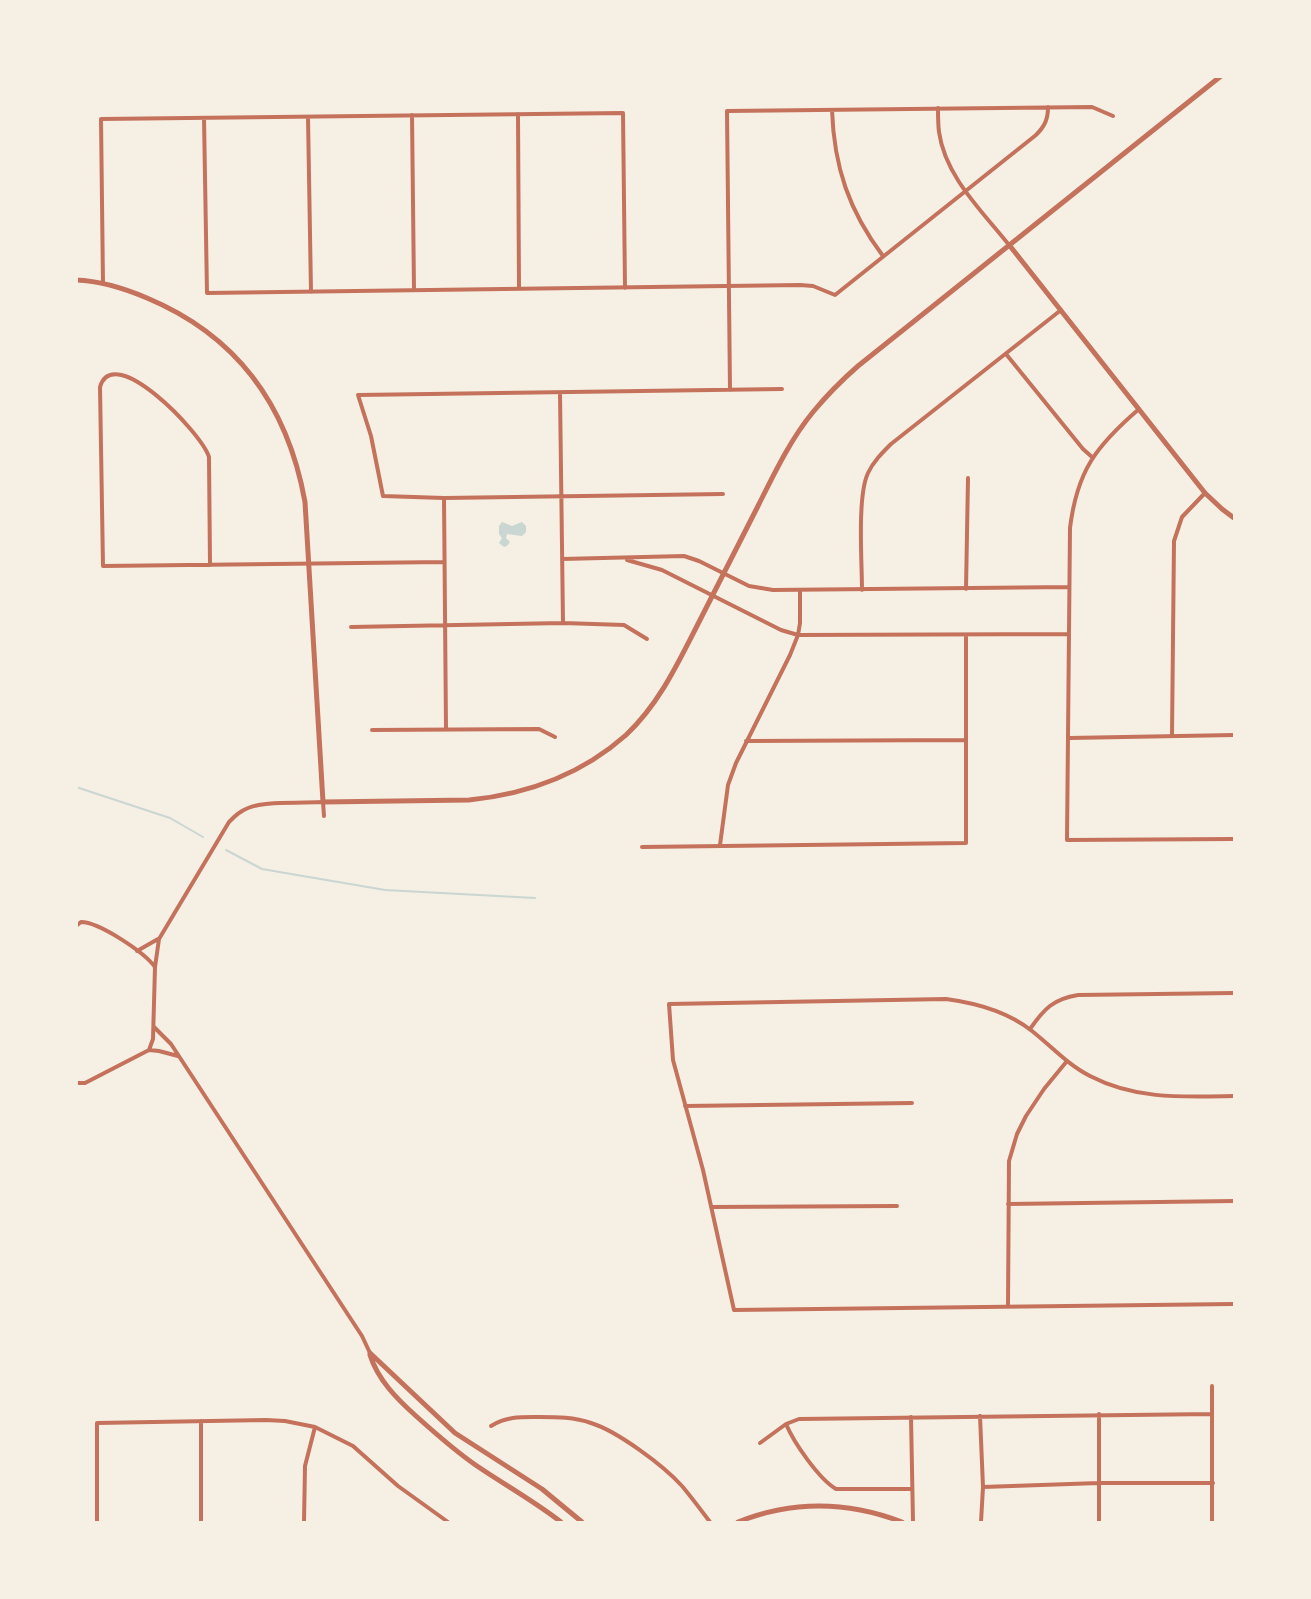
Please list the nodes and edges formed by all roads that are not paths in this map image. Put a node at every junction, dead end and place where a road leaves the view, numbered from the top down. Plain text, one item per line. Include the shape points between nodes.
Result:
1 (1221, 76) edge
2 (1048, 107) junction
3 (938, 108) junction
4 (832, 110) junction
5 (518, 114) junction
6 (412, 115) junction
7 (1113, 116) dead end
8 (308, 117) junction
9 (204, 118) junction
10 (966, 191) junction
11 (1010, 246) junction
12 (883, 256) junction
13 (76, 280) edge
14 (103, 284) junction
15 (729, 286) junction
16 (625, 288) junction
17 (519, 289) junction
18 (414, 290) junction
19 (310, 292) junction
20 (1061, 310) junction
21 (1006, 354) junction
22 (782, 389) dead end
23 (730, 390) junction
24 (560, 393) junction
25 (1139, 409) junction
26 (1092, 457) junction
27 (968, 477) dead end
28 (1205, 493) junction
29 (723, 494) dead end
30 (561, 496) junction
31 (444, 498) junction
32 (1234, 518) edge
33 (624, 559) junction
34 (562, 560) junction
35 (444, 562) junction
36 (310, 563) junction
37 (210, 565) junction
38 (724, 573) junction
39 (1069, 587) junction
40 (966, 589) junction
41 (862, 590) junction
42 (800, 591) junction
43 (712, 596) junction
44 (563, 623) junction
45 (445, 626) junction
46 (351, 627) dead end
47 (1069, 634) junction
48 (798, 635) junction
49 (966, 635) junction
50 (647, 639) dead end
51 (446, 728) junction
52 (372, 730) dead end
53 (1172, 735) junction
54 (1234, 735) edge
55 (555, 737) dead end
56 (1069, 738) junction
57 (966, 740) junction
58 (746, 741) junction
59 (323, 802) junction
60 (324, 816) dead end
61 (1234, 839) edge
62 (720, 845) junction
63 (642, 847) dead end
64 (76, 926) edge
65 (159, 939) junction
66 (137, 951) junction
67 (155, 967) junction
68 (1234, 993) edge
69 (154, 1027) junction
70 (1030, 1029) junction
71 (149, 1050) junction
72 (179, 1056) junction
73 (1067, 1061) junction
74 (78, 1084) edge
75 (1234, 1096) edge
76 (912, 1103) dead end
77 (685, 1106) junction
78 (1234, 1201) edge
79 (1008, 1204) junction
80 (897, 1206) dead end
81 (711, 1208) junction
82 (1234, 1304) edge
83 (1008, 1306) junction
84 (370, 1353) junction
85 (1212, 1386) dead end
86 (1099, 1414) junction
87 (1212, 1414) junction
88 (980, 1416) junction
89 (911, 1417) junction
90 (440, 1419) junction
91 (201, 1421) junction
92 (786, 1424) junction
93 (491, 1426) dead end
94 (315, 1427) junction
95 (431, 1430) junction
96 (760, 1443) dead end
97 (1213, 1482) junction
98 (1099, 1483) junction
99 (983, 1487) junction
100 (912, 1489) junction
101 (97, 1522) edge
102 (201, 1522) edge
103 (304, 1522) edge
104 (448, 1522) edge
105 (561, 1522) edge
106 (582, 1522) edge
107 (710, 1522) edge
108 (738, 1522) edge
109 (902, 1522) edge
110 (913, 1522) edge
111 (981, 1522) edge
112 (1099, 1522) edge
113 (1212, 1522) edge

1 - 11 street
2 - 3 street
2 - 7 street via 1092,107
2 - 10 street via 1044,127
3 - 4 street
3 - 10 street via 944,150
4 - 12 street via 833,139 848,195 857,218
4 - 15 street via 727,111
5 - 6 street
5 - 16 street via 623,113
5 - 17 street
6 - 8 street
6 - 18 street
8 - 9 street
8 - 19 street
9 - 14 street via 101,119
9 - 19 street via 207,293
10 - 11 street
10 - 12 street
11 - 20 street
11 - 38 street via 858,366 818,406 776,471
12 - 15 street via 835,295 813,286
13 - 14 street
14 - 36 street via 134,292 194,322 240,360 257,382 281,422 300,474
15 - 16 street
15 - 23 street
16 - 17 street
17 - 18 street
18 - 19 street
20 - 21 street
20 - 25 street
21 - 26 street
21 - 41 street via 875,460 862,495
22 - 23 street
23 - 24 street
24 - 30 street
24 - 31 street via 358,395 383,496
25 - 26 street
25 - 28 street
26 - 39 street via 1072,510
27 - 40 street
28 - 32 street
28 - 53 street via 1182,517 1174,541
29 - 30 street
30 - 31 street
30 - 34 street
31 - 35 street
33 - 34 street
33 - 38 street via 684,556
33 - 43 street via 662,570
34 - 44 street
35 - 36 street
35 - 45 street
36 - 37 street
36 - 59 street
37 - 37 street via 206,447 168,404 150,390 120,375 108,375 100,387 103,566
38 - 42 street via 749,586
38 - 43 street
39 - 40 street
39 - 47 street
40 - 41 street
41 - 42 street
42 - 48 street
43 - 48 street
43 - 59 street via 670,680 644,716 605,752 564,777 492,798
44 - 45 street
44 - 50 street via 624,625
45 - 46 street
45 - 51 street
47 - 49 street
47 - 56 street
48 - 49 street
48 - 58 street
49 - 57 street
51 - 52 street
51 - 55 street via 538,729
53 - 54 street
53 - 56 street
56 - 61 street via 1067,840
57 - 58 street
57 - 62 street via 966,843
58 - 62 street via 728,785
59 - 60 street
59 - 65 street via 258,805 237,814
62 - 63 street
64 - 66 street via 81,922 97,925
65 - 66 street
65 - 67 street
66 - 67 street
67 - 69 street
68 - 70 street via 1063,997 1044,1011
69 - 71 street
69 - 72 street
70 - 73 street
70 - 77 street via 989,1009 946,999 669,1004 673,1060
71 - 72 street
71 - 74 street
72 - 84 street
73 - 75 street via 1088,1076 1135,1093
73 - 79 street via 1044,1089 1017,1134 1009,1161
76 - 77 street
77 - 81 street
78 - 79 street
79 - 83 street
80 - 81 street
81 - 83 street via 734,1310
82 - 83 street
84 - 90 street
84 - 95 street via 375,1370 394,1394
85 - 87 street
86 - 87 street
86 - 88 street
86 - 98 street
87 - 97 street
88 - 89 street
88 - 99 street
89 - 92 street via 799,1419
89 - 100 street
90 - 95 street
90 - 106 street
91 - 94 street via 285,1421
91 - 101 street via 97,1423
91 - 102 street
92 - 96 street
92 - 100 street via 800,1448 836,1489
93 - 107 street via 510,1417 563,1418 606,1429 669,1473
94 - 103 street via 305,1466
94 - 104 street via 353,1446 398,1486
95 - 105 street
97 - 98 street
97 - 113 street
98 - 99 street
98 - 112 street
99 - 111 street
100 - 110 street
108 - 109 street via 777,1510 819,1504 858,1508

